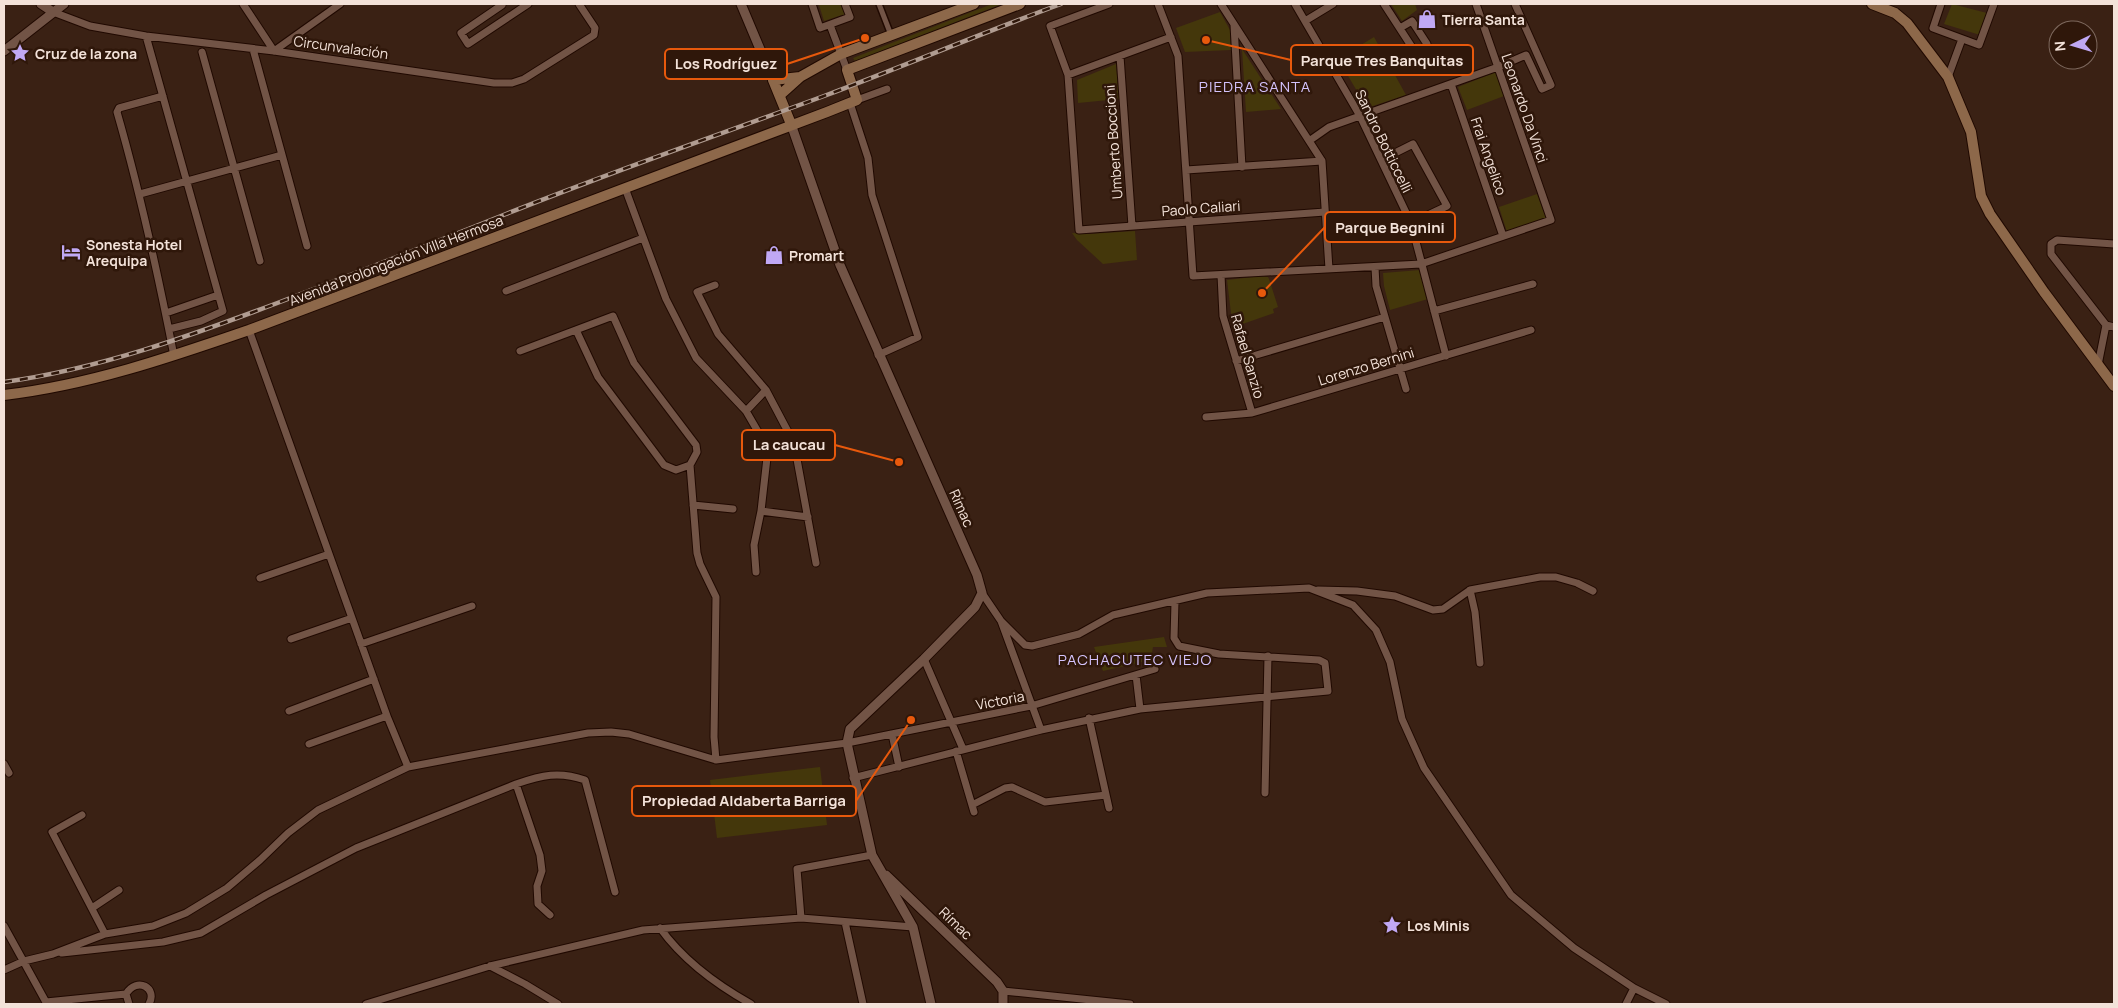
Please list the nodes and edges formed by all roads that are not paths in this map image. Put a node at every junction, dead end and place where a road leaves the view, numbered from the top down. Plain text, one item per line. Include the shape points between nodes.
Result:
1 (41, 4) edge
2 (64, 4) edge
3 (242, 4) edge
4 (340, 4) edge
5 (502, 4) edge
6 (528, 4) edge
7 (579, 4) edge
8 (740, 4) edge
9 (812, 4) edge
10 (845, 4) edge
11 (879, 4) edge
12 (974, 4) edge
13 (1020, 4) edge
14 (1109, 4) edge
15 (1158, 4) edge
16 (1221, 4) edge
17 (1295, 4) edge
18 (1333, 4) edge
19 (1384, 4) edge
20 (1476, 4) edge
21 (1515, 4) edge
22 (1872, 4) edge
23 (1941, 4) edge
24 (1994, 4) edge
25 (53, 12) junction
26 (510, 16) junction
27 (1305, 21) junction
28 (1234, 24) junction
29 (830, 25) junction
30 (1400, 28) junction
31 (891, 35) junction
32 (146, 36) junction
33 (1170, 37) junction
34 (1962, 39) junction
35 (253, 49) junction
36 (4, 51) edge
37 (274, 51) junction
38 (202, 52) dead end
39 (841, 54) junction
40 (1120, 56) junction
41 (1498, 67) junction
42 (847, 70) junction
43 (1068, 75) junction
44 (800, 76) junction
45 (1948, 77) junction
46 (773, 80) junction
47 (1451, 84) junction
48 (887, 89) dead end
49 (163, 96) junction
50 (780, 96) junction
51 (854, 101) junction
52 (1360, 116) junction
53 (791, 124) junction
54 (1309, 141) junction
55 (282, 155) junction
56 (1381, 160) junction
57 (1322, 161) junction
58 (1242, 167) junction
59 (235, 168) junction
60 (1186, 170) junction
61 (187, 181) junction
62 (625, 188) junction
63 (140, 194) junction
64 (1325, 212) junction
65 (1189, 222) junction
66 (1410, 223) junction
67 (1132, 226) junction
68 (1503, 236) junction
69 (643, 238) junction
70 (2114, 244) edge
71 (307, 246) dead end
72 (260, 261) dead end
73 (1422, 264) junction
74 (1375, 267) junction
75 (1329, 269) junction
76 (1221, 275) junction
77 (1532, 284) dead end
78 (715, 285) dead end
79 (506, 291) dead end
80 (218, 295) junction
81 (1434, 311) junction
82 (166, 313) junction
83 (1384, 317) junction
84 (2106, 325) junction
85 (2114, 327) edge
86 (169, 329) junction
87 (249, 330) junction
88 (576, 330) junction
89 (1531, 330) dead end
90 (520, 351) dead end
91 (174, 356) junction
92 (878, 356) junction
93 (1446, 356) junction
94 (1236, 361) junction
95 (2098, 366) junction
96 (1400, 369) junction
97 (2114, 386) edge
98 (1406, 389) dead end
99 (766, 390) junction
100 (4, 395) edge
101 (746, 411) junction
102 (1252, 413) junction
103 (1206, 417) dead end
104 (690, 465) junction
105 (694, 505) junction
106 (732, 510) dead end
107 (761, 511) junction
108 (808, 517) junction
109 (329, 554) junction
110 (816, 563) dead end
111 (756, 572) dead end
112 (260, 578) dead end
113 (1313, 590) junction
114 (1470, 590) junction
115 (1593, 591) dead end
116 (982, 594) junction
117 (1175, 602) junction
118 (472, 606) dead end
119 (352, 618) junction
120 (1000, 621) junction
121 (291, 639) dead end
122 (361, 644) junction
123 (1268, 656) junction
124 (924, 659) junction
125 (1480, 663) dead end
126 (1155, 669) dead end
127 (1136, 675) junction
128 (374, 679) junction
129 (1266, 697) junction
130 (1031, 706) junction
131 (1140, 709) junction
132 (289, 710) dead end
133 (387, 716) junction
134 (1089, 718) junction
135 (952, 722) junction
136 (1041, 730) junction
137 (892, 734) junction
138 (846, 743) junction
139 (308, 744) dead end
140 (960, 750) junction
141 (716, 760) junction
142 (4, 764) edge
143 (408, 767) junction
144 (899, 767) junction
145 (8, 772) dead end
146 (854, 778) junction
147 (516, 784) junction
148 (1265, 793) dead end
149 (1106, 795) junction
150 (1109, 808) dead end
151 (82, 815) dead end
152 (872, 855) junction
153 (878, 868) junction
154 (119, 890) dead end
155 (615, 892) dead end
156 (92, 908) junction
157 (550, 915) dead end
158 (801, 918) junction
159 (845, 922) junction
160 (4, 926) edge
161 (913, 927) junction
162 (660, 928) junction
163 (105, 934) junction
164 (53, 954) junction
165 (24, 961) junction
166 (490, 966) junction
167 (4, 970) edge
168 (1634, 988) junction
169 (1003, 992) junction
170 (126, 994) junction
171 (385, 1001) edge
172 (47, 1003) edge
173 (129, 1004) edge
174 (149, 1004) edge
175 (366, 1004) edge
176 (558, 1004) edge
177 (751, 1004) edge
178 (863, 1004) edge
179 (931, 1004) edge
180 (1003, 1004) edge
181 (1130, 1004) edge
182 (1626, 1004) edge
183 (1666, 1004) edge

1 - 25 street, Circunvalación
2 - 25 street
3 - 37 street
4 - 37 street
5 - 26 street
5 - 26 street via 461,33 468,44
6 - 26 street
7 - 37 street, Circunvalación via 595,28 594,35 524,80 512,83
8 - 46 street
9 - 29 street via 820,28
10 - 29 street via 850,17
11 - 31 street
12 - 31 main road
13 - 42 main road
14 - 43 street via 1050,26
15 - 33 street
16 - 28 street
17 - 27 street, Sandro Botticcelli
18 - 27 street
19 - 30 street
20 - 41 street, Leonardo Da Vinci
21 - 41 street via 1552,85 1542,89 1526,55
22 - 45 main road via 1907,23
23 - 34 street via 1933,28
24 - 34 street via 1979,45
25 - 32 street, Circunvalación via 90,26
25 - 36 street
27 - 52 street, Sandro Botticcelli
28 - 54 street
28 - 58 street
29 - 39 street
30 - 30 street via 1412,21 1427,44 1426,49 1417,54
31 - 39 main road
32 - 35 street, Circunvalación
32 - 49 street
33 - 40 street
33 - 60 street via 1178,56
34 - 45 street
35 - 37 street, Circunvalación
35 - 55 street
38 - 59 street
39 - 42 street
39 - 44 main road
40 - 43 street
40 - 67 street, Umberto Boccioni
41 - 47 street
41 - 68 street, Leonardo Da Vinci via 1551,220
42 - 51 main road
43 - 67 street, Paolo Caliari via 1079,230
44 - 46 main road
44 - 50 main road
45 - 95 main road via 1971,132 1981,196 1990,214
46 - 50 main road
47 - 52 street
47 - 68 street, Frai Angelico
48 - 51 street
49 - 61 street
49 - 63 street via 119,108 117,112
50 - 53 main road
51 - 53 main road, Avenida Prolongación Villa Hermosa
51 - 92 street via 868,158 872,195 918,337
52 - 54 street via 1329,127
52 - 56 street, Sandro Botticcelli
53 - 62 main road, Avenida Prolongación Villa Hermosa
53 - 92 street, Rímac via 840,265
54 - 57 street
55 - 59 street
55 - 71 street
56 - 66 street, Sandro Botticcelli
56 - 66 street via 1413,144 1447,206
57 - 58 street
57 - 64 street
58 - 60 street
59 - 61 street
59 - 72 street
60 - 65 street
61 - 63 street
61 - 80 street
62 - 69 street
62 - 87 main road, Avenida Prolongación Villa Hermosa
63 - 82 street
64 - 65 street, Paolo Caliari
64 - 75 street
65 - 67 street, Paolo Caliari
65 - 76 street via 1192,276
66 - 73 street, Sandro Botticcelli
68 - 73 street
69 - 79 street
69 - 101 street via 666,299 696,358
70 - 84 street via 2057,240 2051,244 2051,254
73 - 74 street
73 - 81 street, Sandro Botticcelli
74 - 75 street
74 - 83 street
75 - 76 street
76 - 94 street, Rafael Sanzio via 1223,316
77 - 81 street
78 - 99 street via 697,292 718,334
80 - 82 street
80 - 86 street via 223,312
81 - 93 street, Sandro Botticcelli
82 - 86 street
83 - 94 street
83 - 96 street
84 - 85 street
84 - 95 street
86 - 91 street
87 - 91 main road, Avenida Prolongación Villa Hermosa
87 - 109 street
88 - 90 street
88 - 104 street via 598,377 664,465 676,470
88 - 104 street via 613,316 634,363 696,445 697,452
89 - 93 street, Lorenzo Bernini
91 - 100 main road, Avenida Prolongación Villa Hermosa via 104,377
92 - 116 street, Rímac via 977,575
93 - 96 street, Lorenzo Bernini
94 - 102 street, Rafael Sanzio
95 - 97 main road
96 - 98 street
96 - 102 street, Lorenzo Bernini
99 - 101 street
99 - 108 street via 794,443
101 - 107 street via 768,449
102 - 103 street, Lorenzo Bernini
104 - 105 street
105 - 106 street
105 - 141 street via 697,553 716,596
107 - 108 street
107 - 111 street via 754,545
108 - 110 street
109 - 112 street
109 - 119 street
113 - 114 street via 1395,596 1433,610 1443,609
113 - 117 street via 1207,593
113 - 168 street via 1353,606 1376,630 1390,662 1402,719 1424,768 1511,895 1574,948
114 - 115 street via 1556,577
114 - 125 street
116 - 120 street
116 - 124 street via 975,606
117 - 120 street via 1113,615 1079,634 1032,646 1025,645
117 - 123 street via 1174,638 1179,646 1219,654
118 - 122 street
119 - 121 street
119 - 122 street
120 - 130 street
122 - 128 street
123 - 129 street
123 - 129 street via 1325,663 1328,691
124 - 135 street
124 - 138 street via 850,729
126 - 127 street, Victoria
127 - 130 street, Victoria
127 - 131 street
128 - 132 street
128 - 133 street
129 - 131 street
129 - 148 street
130 - 135 street, Victoria
130 - 136 street
131 - 134 street
133 - 139 street
133 - 143 street
134 - 136 street
134 - 149 street
135 - 137 street, Victoria
135 - 140 street
136 - 140 street
137 - 138 street, Victoria
137 - 144 street
138 - 141 street, Victoria
138 - 146 street, Rímac
140 - 144 street
140 - 149 street via 973,808 1012,787 1045,802
141 - 143 street via 629,734 611,732 588,733
142 - 145 street
143 - 163 street via 318,810 227,888 186,913 153,926
144 - 146 street
146 - 152 street, Rímac
147 - 155 street via 542,776 569,775 585,780
147 - 157 street via 540,855 542,871 537,886 538,904
147 - 164 street via 356,848 202,933 163,942
149 - 150 street
151 - 156 street via 52,832
152 - 153 street, Rímac
152 - 158 street via 797,869
153 - 161 street, Rímac
153 - 169 street, Rímac via 997,982
154 - 156 street
156 - 163 street
158 - 159 street
158 - 162 street
159 - 161 street
159 - 178 street
160 - 165 street
161 - 179 street, Rímac
162 - 166 street
162 - 177 street via 674,946 721,987
163 - 164 street
164 - 165 street
165 - 167 street
165 - 172 street
166 - 171 street
166 - 176 street
168 - 182 street
168 - 183 street
169 - 180 street
169 - 181 street
170 - 172 street
170 - 173 street
170 - 174 street via 130,987 145,986 150,992
171 - 175 street

